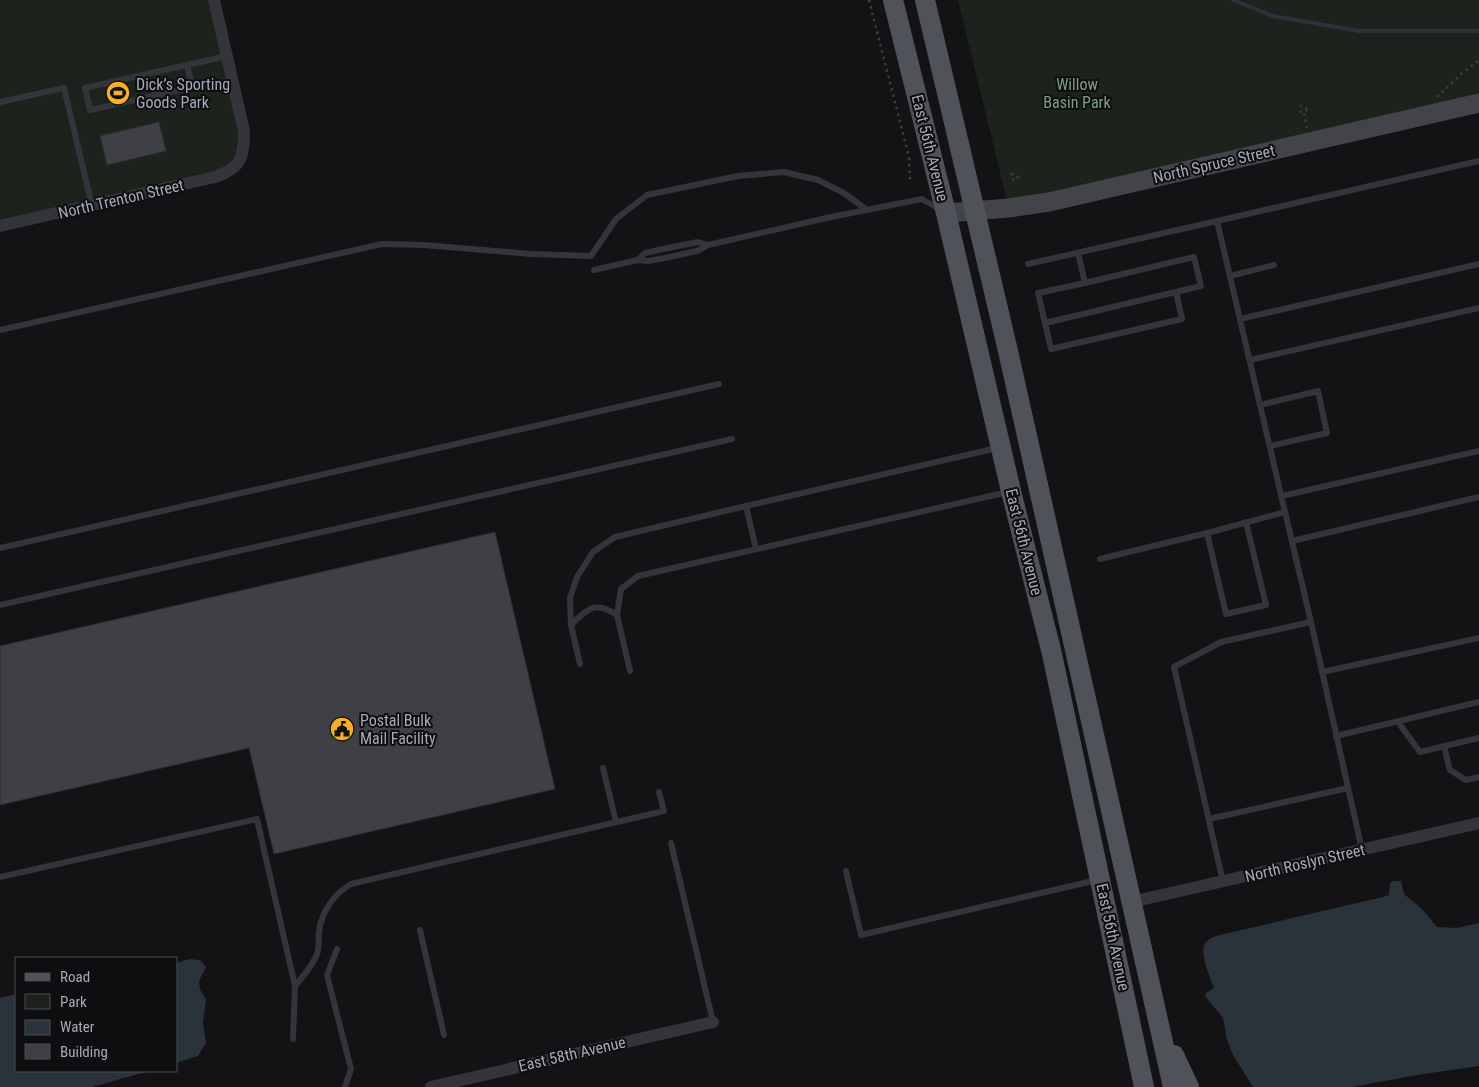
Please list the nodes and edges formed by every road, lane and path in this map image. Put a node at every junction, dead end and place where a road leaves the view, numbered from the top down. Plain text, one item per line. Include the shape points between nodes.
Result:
1 (214, 0) edge
2 (869, 0) edge
3 (893, 0) edge
4 (925, 0) edge
5 (227, 56) junction
6 (1479, 60) edge
7 (187, 65) junction
8 (1434, 99) dead end
9 (0, 102) edge
10 (1479, 103) edge
11 (1304, 113) dead end
12 (1308, 130) dead end
13 (1479, 161) edge
14 (1012, 173) dead end
15 (1016, 173) dead end
16 (1014, 180) junction
17 (910, 182) dead end
18 (1016, 186) dead end
19 (92, 206) junction
20 (868, 210) junction
21 (976, 211) junction
22 (946, 213) junction
23 (1217, 221) junction
24 (0, 226) edge
25 (1078, 253) junction
26 (1028, 264) dead end
27 (1479, 264) edge
28 (1274, 265) dead end
29 (594, 270) dead end
30 (1230, 276) junction
31 (1085, 283) junction
32 (1176, 292) junction
33 (1479, 308) edge
34 (1240, 319) junction
35 (1045, 323) junction
36 (0, 330) edge
37 (1250, 360) junction
38 (720, 384) dead end
39 (1260, 405) junction
40 (732, 439) dead end
41 (1270, 446) junction
42 (1001, 448) junction
43 (1479, 451) edge
44 (1011, 491) junction
45 (1282, 496) junction
46 (1479, 496) edge
47 (746, 506) junction
48 (1286, 512) junction
49 (1246, 522) junction
50 (1207, 532) junction
51 (1292, 541) junction
52 (0, 548) edge
53 (756, 549) junction
54 (1100, 559) dead end
55 (0, 605) edge
56 (617, 615) junction
57 (1311, 622) junction
58 (571, 624) junction
59 (1479, 638) edge
60 (580, 664) dead end
61 (630, 671) dead end
62 (1322, 672) junction
63 (1479, 702) edge
64 (1398, 722) junction
65 (1336, 736) junction
66 (1479, 738) edge
67 (1444, 746) junction
68 (604, 768) dead end
69 (1479, 777) edge
70 (1348, 788) junction
71 (660, 792) dead end
72 (1209, 819) junction
73 (616, 822) junction
74 (1479, 823) edge
75 (671, 843) dead end
76 (1362, 850) junction
77 (846, 871) dead end
78 (0, 877) edge
79 (1101, 879) junction
80 (1223, 882) junction
81 (1132, 902) junction
82 (420, 930) dead end
83 (337, 949) dead end
84 (295, 986) junction
85 (713, 1022) joint
86 (1159, 1026) junction
87 (1133, 1033) junction
88 (444, 1035) dead end
89 (293, 1040) dead end
90 (345, 1087) edge
91 (431, 1087) edge
92 (1134, 1087) edge
93 (1144, 1087) edge
94 (1173, 1087) edge
95 (1189, 1087) edge

1 - 5 street
2 - 17 path via 909,157
3 - 22 main road, East 56th Avenue
4 - 21 main road, East 56th Avenue
5 - 7 lane
5 - 19 street, North Trenton Street via 244,131 244,151 238,164 215,178
6 - 8 path
7 - 7 lane via 85,88 90,110 192,87
9 - 19 lane via 64,88
10 - 21 street, North Spruce Street via 1049,202
11 - 12 path
13 - 23 lane
14 - 16 path
15 - 16 path via 1018,178
16 - 18 path
19 - 24 street, North Trenton Street
20 - 22 lane via 922,199
20 - 29 lane via 708,245 698,251 648,262 638,260
20 - 36 lane via 818,180 784,172 738,176 647,195 616,219 591,256 382,244
21 - 22 street, North Spruce Street
21 - 81 main road, East 56th Avenue
22 - 42 main road, East 56th Avenue
23 - 25 lane
23 - 30 lane
25 - 26 lane
25 - 31 lane
27 - 34 lane
28 - 30 lane
30 - 34 lane
31 - 32 lane via 1194,257 1201,286
31 - 35 lane via 1038,294
32 - 35 lane
32 - 35 lane via 1182,319 1051,350
33 - 37 lane
34 - 37 lane
37 - 39 lane
38 - 52 lane
39 - 41 lane
39 - 41 lane via 1318,391 1327,433
40 - 55 lane
41 - 45 lane
42 - 44 main road, East 56th Avenue
42 - 47 lane
43 - 45 lane
44 - 53 lane
44 - 79 main road, East 56th Avenue via 1052,654
45 - 48 lane
46 - 51 lane
47 - 53 lane
47 - 58 lane via 616,537 593,552 577,577 570,598
48 - 49 lane
48 - 51 lane
49 - 50 lane
49 - 50 lane via 1266,605 1226,614
50 - 54 lane
51 - 57 lane
53 - 56 lane via 638,576 621,589
56 - 58 lane via 604,607 588,609
56 - 61 lane
57 - 62 lane
57 - 72 lane via 1221,642 1174,667
58 - 60 lane
59 - 62 lane
62 - 65 lane
63 - 64 lane
64 - 65 lane
64 - 67 lane via 1420,752
65 - 70 lane
66 - 67 lane
67 - 69 lane via 1450,770 1466,780
68 - 73 lane
70 - 72 lane
70 - 76 lane
71 - 73 lane via 664,811
72 - 80 lane
73 - 84 lane via 351,884 334,896 325,911 314,963
74 - 76 street, North Roslyn Street
75 - 85 lane
76 - 80 street, North Roslyn Street
77 - 79 lane via 862,935
78 - 84 lane via 257,819
79 - 87 main road, East 56th Avenue
80 - 81 street, North Roslyn Street
81 - 86 main road, East 56th Avenue
82 - 88 lane
83 - 90 lane via 327,975 352,1069
84 - 89 lane
85 - 91 street, East 58th Avenue
86 - 94 main road, East 56th Avenue
86 - 95 main road
87 - 92 main road
87 - 93 main road, East 56th Avenue

